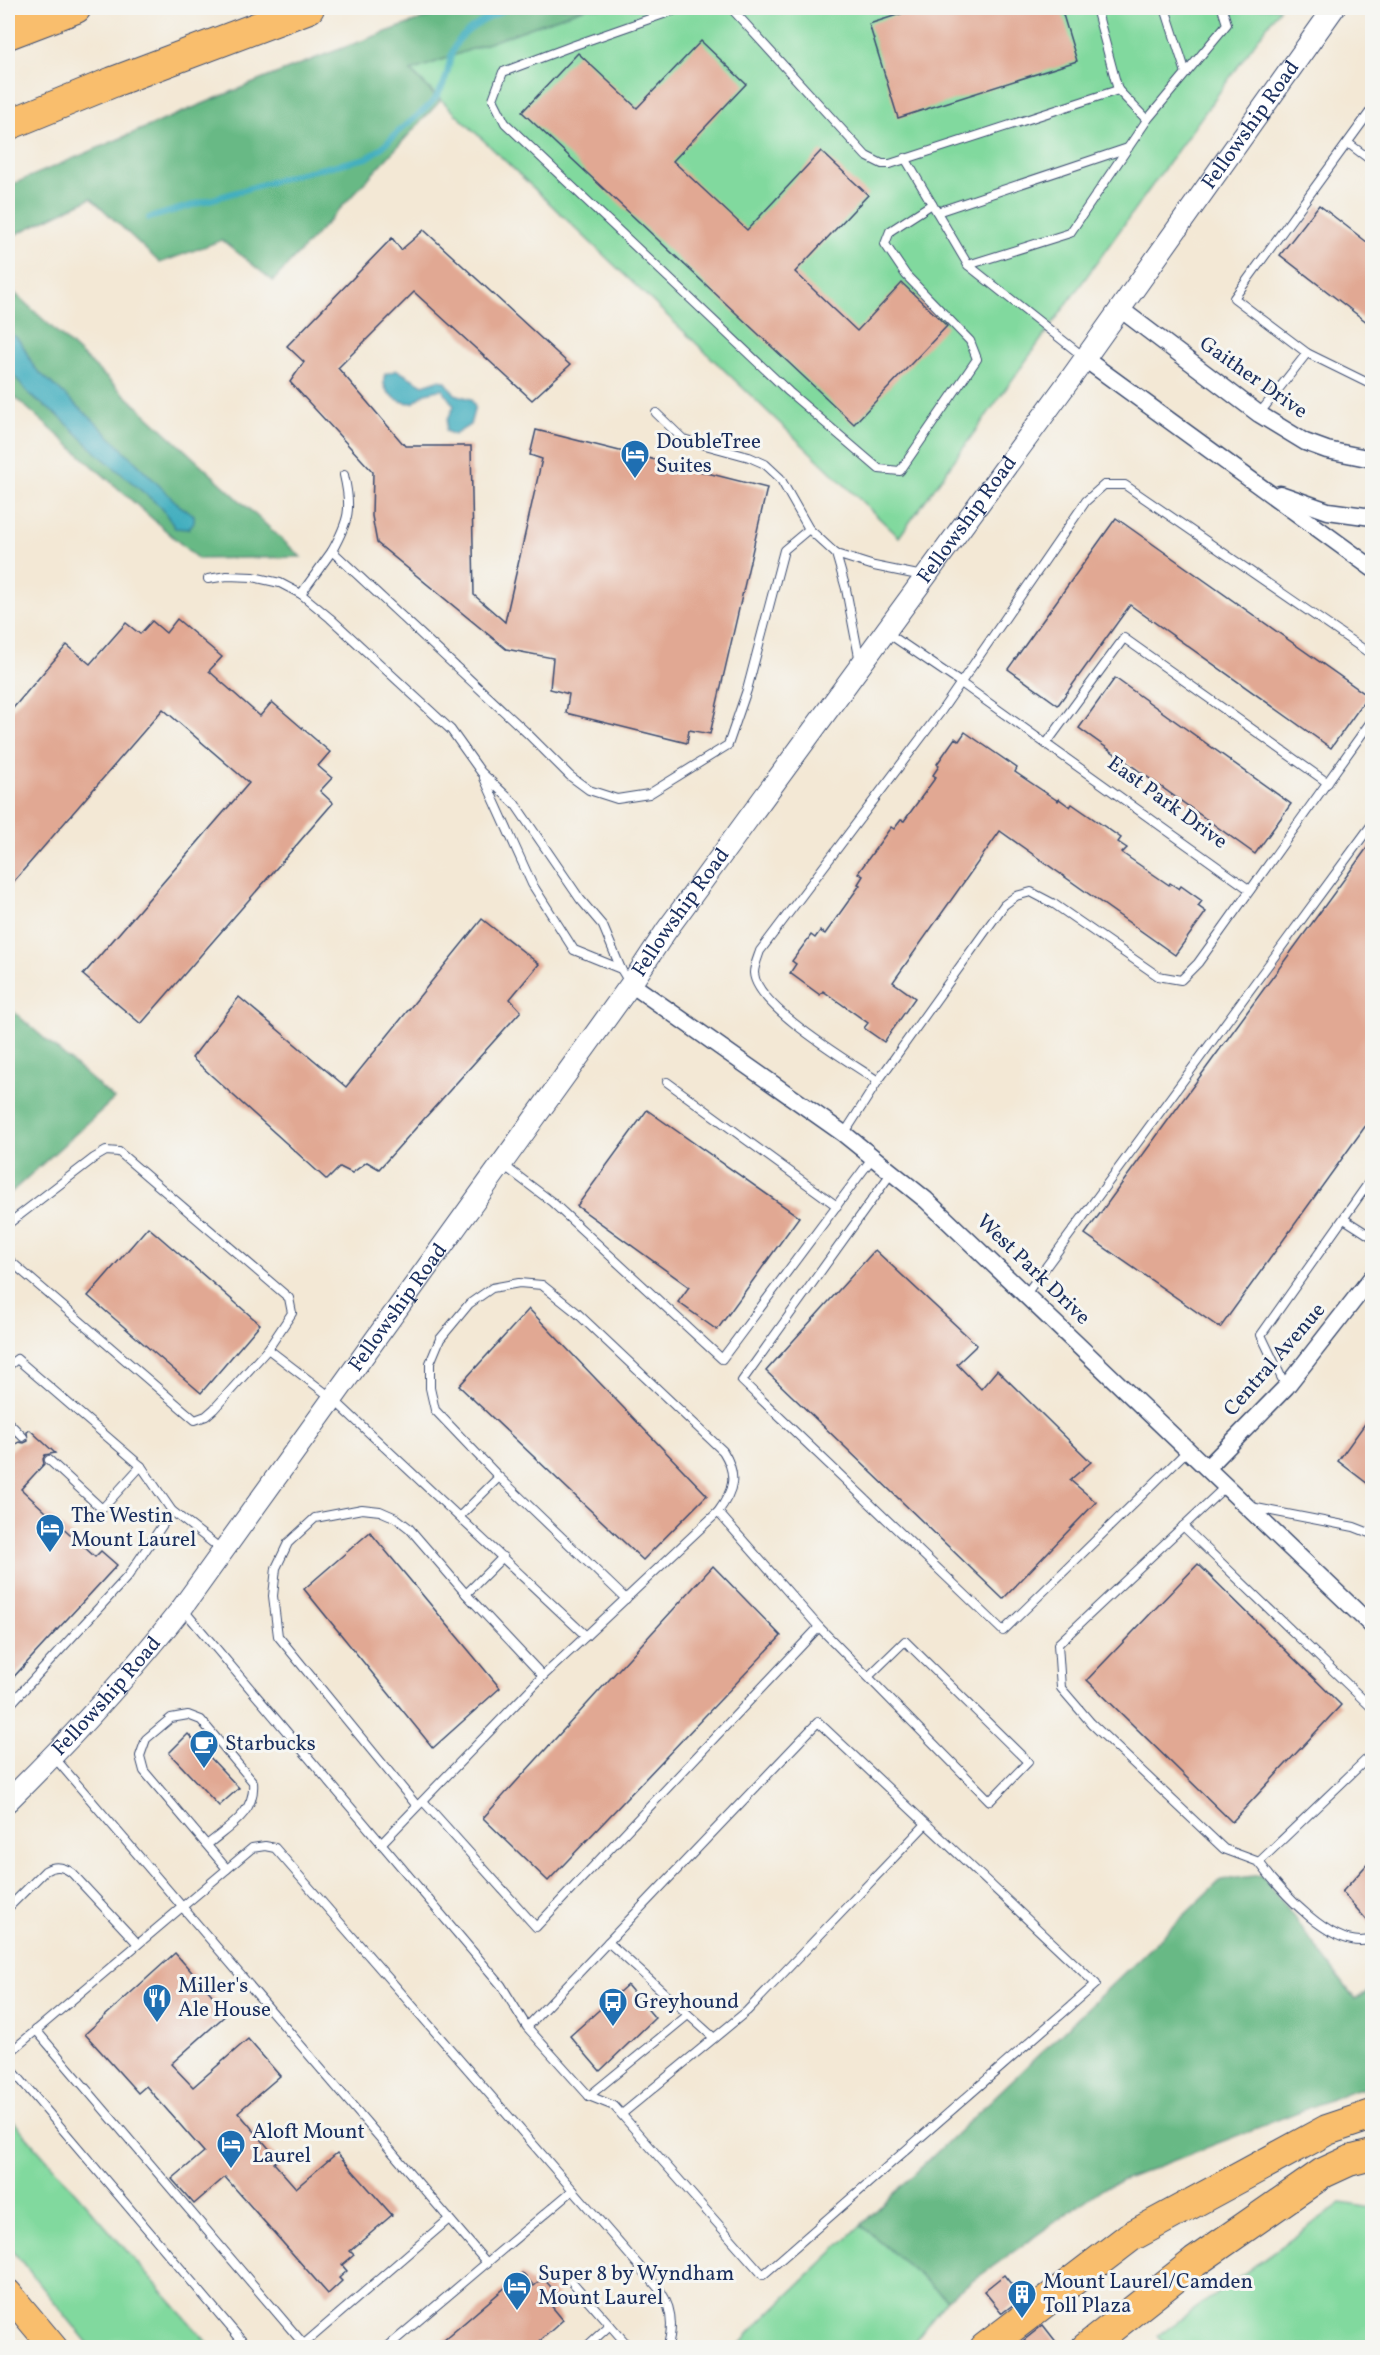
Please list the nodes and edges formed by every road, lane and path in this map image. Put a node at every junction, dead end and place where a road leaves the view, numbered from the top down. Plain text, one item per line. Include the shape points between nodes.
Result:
1 (12, 8) edge
2 (76, 8) edge
3 (309, 8) edge
4 (703, 8) edge
5 (731, 8) edge
6 (1096, 8) edge
7 (1165, 8) edge
8 (1222, 8) edge
9 (1334, 8) edge
10 (8, 10) edge
11 (8, 34) edge
12 (1186, 73) junction
13 (1118, 90) junction
14 (1372, 109) edge
15 (1147, 120) junction
16 (8, 125) edge
17 (1348, 143) junction
18 (1128, 148) junction
19 (905, 158) junction
20 (1372, 161) edge
21 (932, 204) junction
22 (937, 212) junction
23 (968, 265) junction
24 (1119, 308) junction
25 (1307, 353) junction
26 (1085, 359) junction
27 (1372, 385) edge
28 (656, 413) dead end
29 (1259, 414) junction
30 (1372, 459) edge
31 (344, 475) dead end
32 (1263, 488) junction
33 (1372, 517) edge
34 (808, 529) junction
35 (332, 551) junction
36 (836, 555) junction
37 (1372, 568) edge
38 (927, 576) junction
39 (208, 579) dead end
40 (301, 594) junction
41 (886, 632) junction
42 (1372, 655) edge
43 (860, 666) junction
44 (961, 683) junction
45 (1372, 720) edge
46 (1046, 744) junction
47 (482, 772) junction
48 (1328, 783) junction
49 (1372, 824) edge
50 (1250, 890) junction
51 (626, 977) junction
52 (878, 1081) junction
53 (667, 1082) dead end
54 (844, 1134) junction
55 (873, 1157) junction
56 (501, 1164) junction
57 (892, 1172) junction
58 (1372, 1178) edge
59 (837, 1206) junction
60 (1344, 1219) junction
61 (8, 1224) edge
62 (1372, 1237) edge
63 (8, 1259) edge
64 (1372, 1277) edge
65 (1026, 1293) junction
66 (268, 1348) junction
67 (8, 1366) edge
68 (1286, 1387) junction
69 (332, 1398) junction
70 (8, 1422) edge
71 (24, 1437) dead end
72 (1188, 1450) junction
73 (49, 1460) dead end
74 (141, 1466) junction
75 (1207, 1468) junction
76 (499, 1477) junction
77 (1226, 1486) junction
78 (1247, 1507) junction
79 (172, 1511) junction
80 (718, 1512) junction
81 (459, 1516) junction
82 (1183, 1526) junction
83 (1372, 1534) edge
84 (222, 1551) junction
85 (503, 1557) junction
86 (466, 1594) junction
87 (626, 1599) junction
88 (182, 1608) junction
89 (1372, 1626) edge
90 (819, 1627) junction
91 (586, 1636) junction
92 (543, 1676) junction
93 (868, 1677) junction
94 (8, 1707) edge
95 (1372, 1708) edge
96 (1372, 1754) edge
97 (54, 1756) junction
98 (8, 1801) edge
99 (420, 1804) junction
100 (926, 1824) junction
101 (381, 1844) junction
102 (207, 1845) junction
103 (1259, 1862) junction
104 (227, 1869) junction
105 (183, 1906) junction
106 (8, 1908) edge
107 (1372, 1939) edge
108 (608, 1942) junction
109 (138, 1944) junction
110 (688, 2015) junction
111 (527, 2027) junction
112 (36, 2030) junction
113 (714, 2038) junction
114 (8, 2054) edge
115 (8, 2065) edge
116 (589, 2096) junction
117 (622, 2115) junction
118 (1372, 2115) edge
119 (1372, 2136) edge
120 (1372, 2155) edge
121 (1372, 2176) edge
122 (1237, 2178) junction
123 (573, 2190) junction
124 (1271, 2209) junction
125 (449, 2219) junction
126 (487, 2263) junction
127 (566, 2275) dead end
128 (8, 2293) edge
129 (610, 2325) junction
130 (305, 2346) edge
131 (54, 2348) edge
132 (248, 2348) edge
133 (386, 2348) edge
134 (585, 2348) edge
135 (630, 2348) edge
136 (667, 2348) edge
137 (985, 2348) edge
138 (1086, 2348) edge

1 - 10 highway
2 - 11 highway
3 - 16 highway
4 - 21 lane via 678,9 503,72 493,99 505,123 789,392 879,470 900,471 977,359 970,340 906,275 885,244 890,231
5 - 19 lane via 866,156 882,164
6 - 13 lane
7 - 12 lane
8 - 12 lane via 1227,24
9 - 24 street, Fellowship Road
12 - 15 lane
13 - 15 lane
13 - 19 lane
14 - 17 lane
15 - 18 lane
17 - 20 lane
17 - 25 lane via 1234,298
18 - 22 lane
18 - 23 lane via 1070,233
19 - 21 lane
21 - 22 lane
22 - 23 lane
23 - 26 lane
24 - 26 street, Fellowship Road
24 - 29 street, Gaither Drive
25 - 27 lane
25 - 29 lane
26 - 32 street
26 - 38 street, Fellowship Road
28 - 34 lane via 683,439 765,464 780,478
29 - 30 street, Gaither Drive via 1305,442
31 - 35 lane via 349,510
32 - 33 street via 1328,511
32 - 37 street
34 - 35 lane via 784,550 737,725 728,745 649,794 617,799 589,790 570,776
34 - 36 lane
35 - 40 lane
36 - 38 lane
36 - 43 lane
38 - 41 street, Fellowship Road
39 - 40 lane via 253,577 280,583
40 - 47 lane via 451,730
41 - 43 street, Fellowship Road
41 - 44 lane, East Park Drive
42 - 44 lane via 1125,485 1104,485 1086,501
43 - 51 street, Fellowship Road via 666,932
44 - 46 lane, East Park Drive
44 - 52 lane via 760,951 754,972 757,985 788,1020
45 - 48 lane
46 - 48 lane via 1124,638
46 - 50 lane, East Park Drive
47 - 51 lane via 515,804 587,909 603,926
47 - 51 lane via 519,859 574,950
48 - 50 lane
49 - 65 lane
50 - 52 lane via 1198,963 1181,980 1158,976 1031,892 1016,896 1004,905
51 - 54 street, West Park Drive
51 - 56 street, Fellowship Road
52 - 54 lane
53 - 59 lane
54 - 55 street, West Park Drive
55 - 57 street, West Park Drive
55 - 59 lane
56 - 59 lane via 552,1202 722,1359
56 - 69 street, Fellowship Road
57 - 65 street, West Park Drive
57 - 72 lane via 742,1381 1003,1631
58 - 60 lane
60 - 62 lane
60 - 68 lane via 1261,1335
61 - 66 lane via 94,1158 106,1151 118,1152 289,1298 292,1313
63 - 66 lane via 195,1420 207,1416
64 - 68 street, Central Avenue
65 - 72 street, West Park Drive
66 - 69 lane
67 - 74 lane via 17,1359
68 - 75 street, Central Avenue
69 - 81 lane
69 - 84 street, Fellowship Road
70 - 71 lane
72 - 75 street, West Park Drive
73 - 74 lane via 102,1509
74 - 79 lane
75 - 77 street, West Park Drive
76 - 80 lane via 435,1410 430,1363 440,1339 469,1304 492,1288 519,1282 542,1285 576,1312 723,1451 731,1463 733,1480 729,1497
76 - 81 lane
76 - 87 lane
77 - 78 street, West Park Drive
77 - 82 lane
78 - 83 lane via 1354,1527
78 - 89 street, West Park Drive
79 - 84 lane
79 - 94 lane via 128,1576
80 - 87 lane
80 - 90 lane
81 - 85 lane
82 - 95 lane
82 - 103 lane via 1058,1644 1061,1688 1092,1723 1224,1849
84 - 88 street, Fellowship Road
85 - 86 lane
85 - 91 lane
86 - 92 lane
86 - 99 lane via 409,1528 380,1511 362,1509 315,1518 288,1543 276,1568 273,1596 278,1636
87 - 91 lane
88 - 97 street, Fellowship Road via 120,1685
88 - 101 lane
90 - 93 lane
90 - 99 lane via 536,1928
91 - 92 lane
92 - 99 lane
93 - 93 lane via 990,1801 1029,1762 905,1641
96 - 103 lane
97 - 98 street, Fellowship Road
97 - 105 lane
99 - 101 lane
100 - 108 lane via 818,1722
100 - 113 lane via 747,2011
100 - 117 lane via 1096,1984 763,2275
101 - 111 lane via 501,1985
102 - 102 lane via 144,1771 140,1756 144,1742 174,1716 188,1715 201,1720 253,1782 251,1803 244,1814
102 - 104 lane
103 - 107 lane via 1309,1917 1345,1939
104 - 105 lane
104 - 123 lane via 252,1848 278,1850
105 - 109 lane
105 - 125 lane
106 - 109 lane via 45,1871 61,1867 72,1873
108 - 110 lane
108 - 111 lane
109 - 112 lane
110 - 113 lane
110 - 116 lane
111 - 116 lane
112 - 114 lane
112 - 130 lane
113 - 117 lane
115 - 132 lane
116 - 117 lane via 614,2106
118 - 122 highway via 1327,2130
119 - 122 highway
120 - 124 highway via 1323,2173
121 - 124 highway via 1328,2185
122 - 137 highway via 1130,2237
123 - 126 lane
123 - 136 lane via 663,2296 671,2322
124 - 138 highway via 1195,2262
125 - 126 lane
125 - 130 lane
126 - 133 lane
127 - 129 lane
128 - 131 highway
129 - 134 lane
129 - 135 lane

